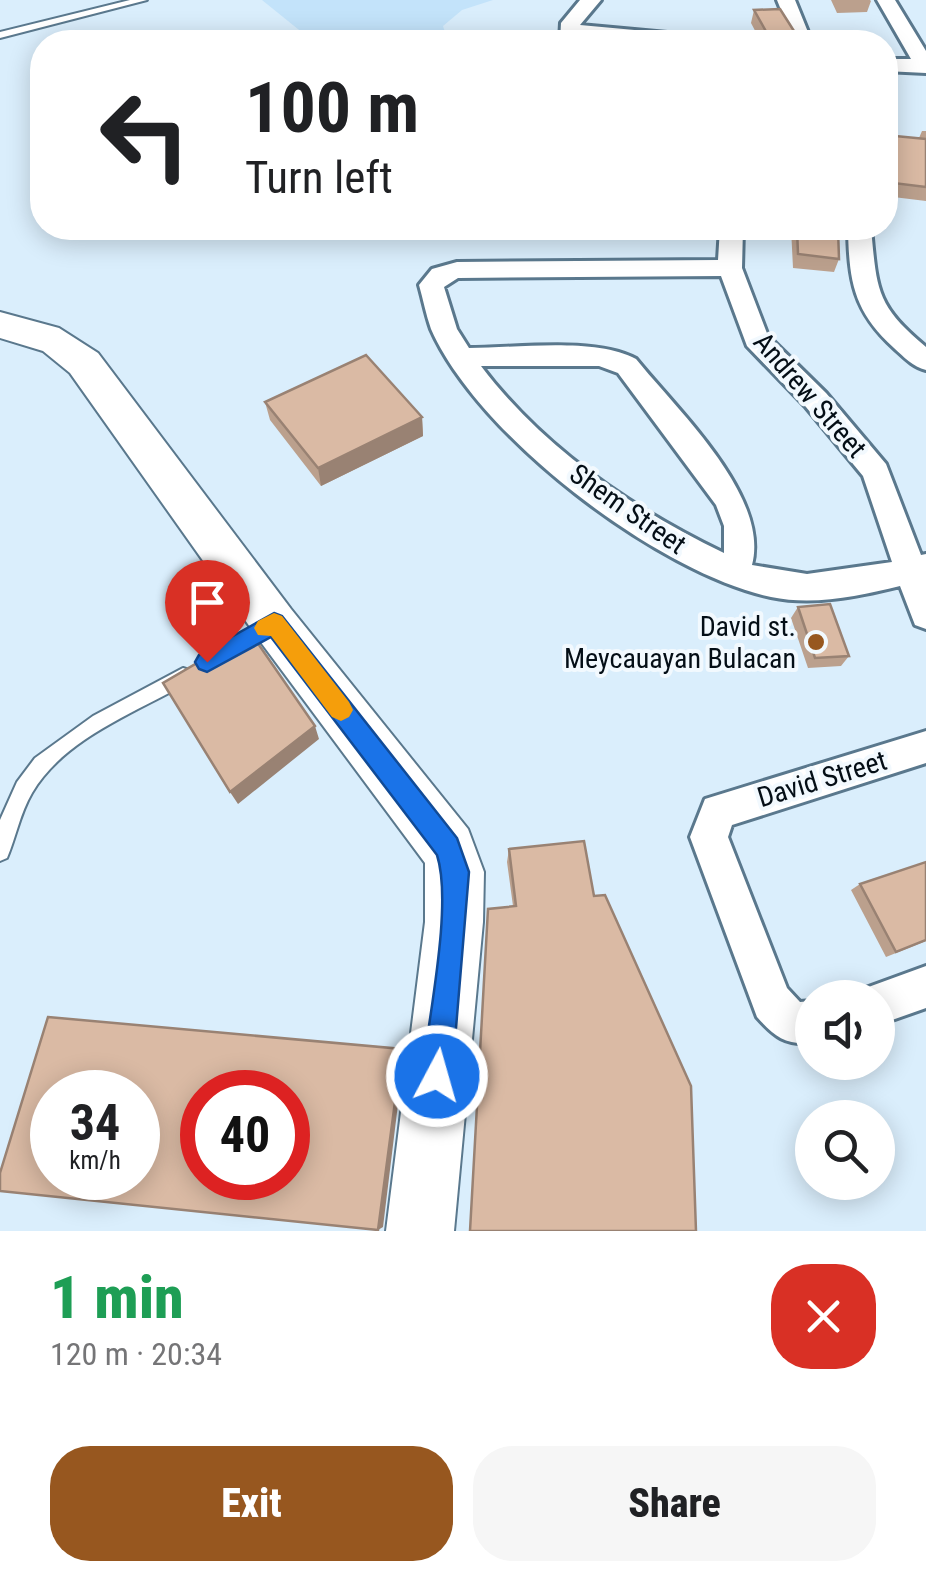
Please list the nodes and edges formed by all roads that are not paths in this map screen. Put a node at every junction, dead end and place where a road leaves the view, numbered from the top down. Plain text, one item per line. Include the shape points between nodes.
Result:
1 (142, 0) edge
2 (592, 0) edge
3 (786, 0) edge
4 (886, 0) edge
5 (570, 30) edge
6 (798, 30) edge
7 (0, 34) edge
8 (898, 65) edge
9 (925, 66) edge
10 (730, 240) edge
11 (860, 240) edge
12 (730, 268) junction
13 (0, 325) edge
14 (461, 357) junction
15 (926, 361) edge
16 (918, 569) edge
17 (734, 572) junction
18 (926, 616) edge
19 (207, 662) edge
20 (926, 748) edge
21 (0, 852) edge
22 (926, 987) edge
23 (895, 998) edge
24 (795, 1023) edge
25 (420, 1231) edge

1 - 7 lane
2 - 5 street via 576,10
3 - 6 street
4 - 9 street
8 - 9 street
10 - 12 street, Andrew Street
11 - 15 street via 865,296 875,318
12 - 14 street, Shem Street via 441,275 431,285 432,298
12 - 16 street, Andrew Street via 756,340 876,472
13 - 25 street via 70,348 268,627 448,848 456,872 454,922
14 - 17 street, Shem Street via 505,415 589,487 644,527
14 - 17 street via 599,357 627,366 737,520 742,546
16 - 17 street, Shem Street via 807,588
16 - 18 street, Andrew Street
19 - 21 lane via 50,755 14,805
20 - 24 street, David Street via 718,812 708,837 772,1002
22 - 23 street

